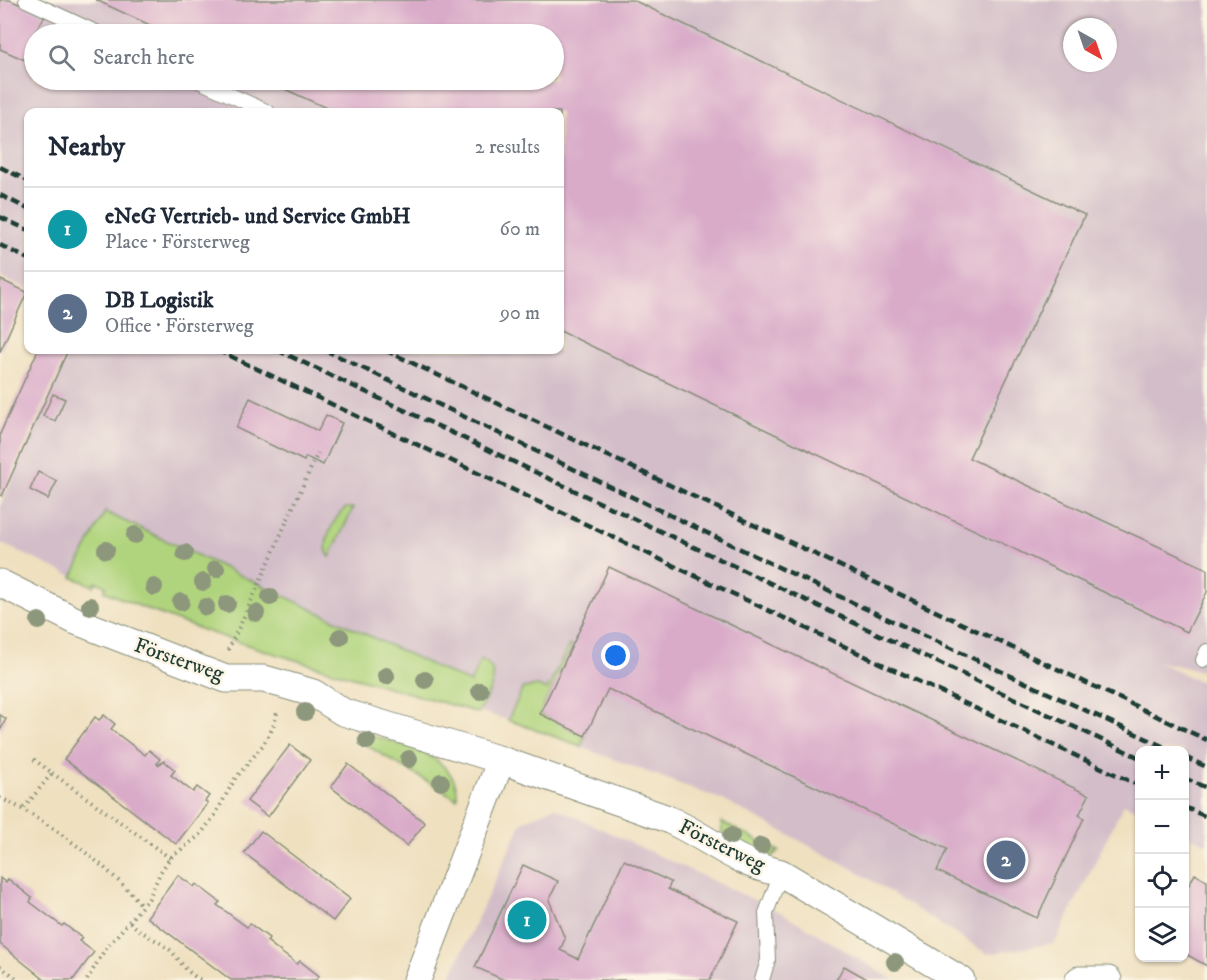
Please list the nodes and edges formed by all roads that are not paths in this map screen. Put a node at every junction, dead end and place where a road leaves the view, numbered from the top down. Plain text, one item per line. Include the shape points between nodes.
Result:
1 (26, 0) edge
2 (78, 24) edge
3 (217, 90) edge
4 (254, 108) edge
5 (0, 583) edge
6 (501, 760) junction
7 (781, 873) junction
8 (421, 979) edge
9 (762, 980) edge
10 (961, 980) edge
11 (1079, 980) edge
12 (1108, 980) edge

1 - 2 lane
3 - 4 lane
5 - 6 street, Försterweg via 76,621 226,679 264,679 313,693 343,712
6 - 7 street, Försterweg via 665,818 690,829 717,849 758,868
6 - 8 street
7 - 9 lane via 766,913 768,960
7 - 10 street, Försterweg
11 - 12 street

